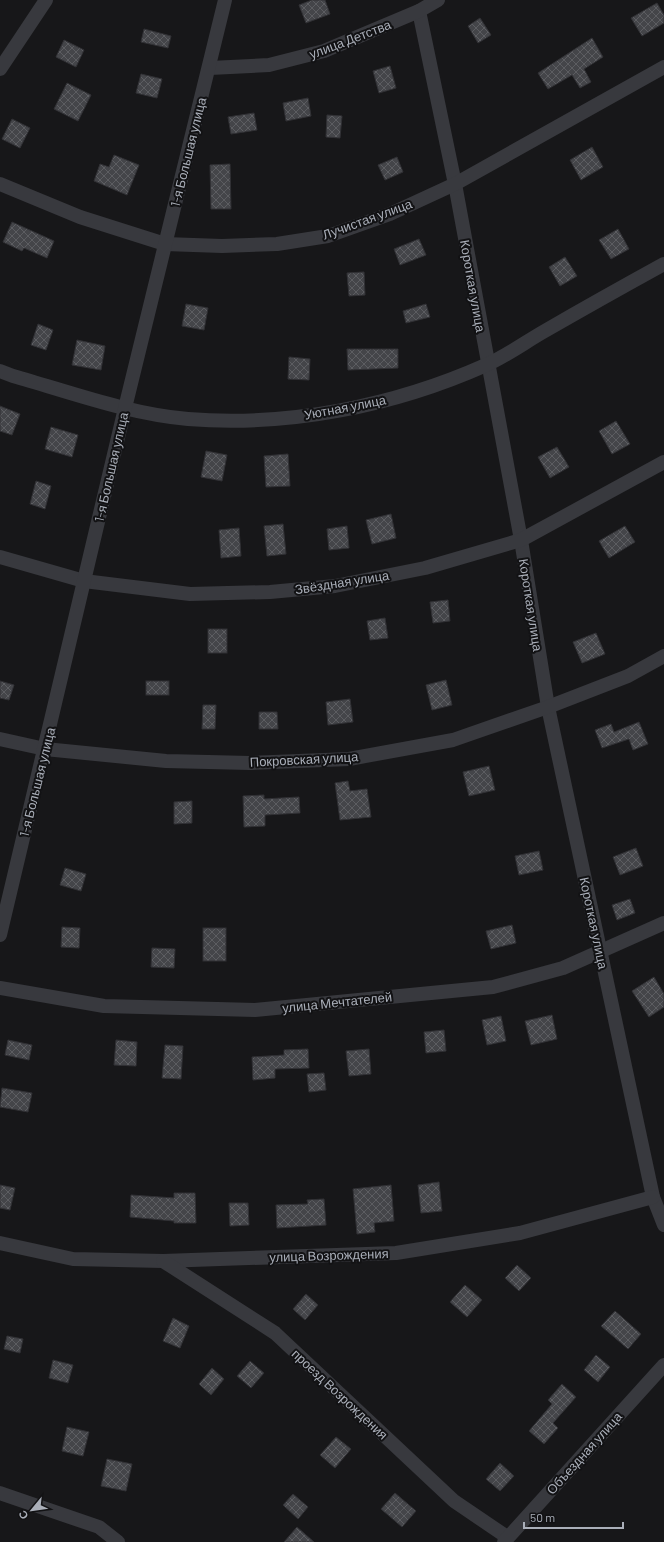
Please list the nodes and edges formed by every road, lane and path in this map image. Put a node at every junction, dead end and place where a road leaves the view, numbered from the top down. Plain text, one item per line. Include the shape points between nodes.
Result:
1 (46, 0) edge
2 (225, 0) edge
3 (438, 0) edge
4 (418, 11) junction
5 (664, 67) edge
6 (210, 68) junction
7 (0, 69) edge
8 (0, 184) edge
9 (455, 184) junction
10 (165, 244) junction
11 (664, 264) edge
12 (487, 364) junction
13 (0, 371) edge
14 (125, 408) junction
15 (664, 462) edge
16 (521, 540) junction
17 (0, 557) edge
18 (84, 580) junction
19 (664, 656) edge
20 (548, 707) junction
21 (0, 739) edge
22 (45, 749) junction
23 (664, 923) edge
24 (0, 935) edge
25 (600, 953) junction
26 (0, 988) edge
27 (653, 1197) junction
28 (664, 1225) edge
29 (0, 1243) edge
30 (163, 1261) junction
31 (664, 1365) edge
32 (0, 1492) edge
33 (506, 1540) edge
34 (118, 1542) edge

1 - 7 street
2 - 6 street, 1-я Большая улица
3 - 4 street, улица Детства
4 - 6 street, улица Детства via 324,51 269,65
4 - 9 street, Короткая улица
5 - 9 street, Лучистая улица
6 - 10 street, 1-я Большая улица
8 - 10 street, Лучистая улица via 80,217
9 - 10 street, Лучистая улица via 390,214 328,236 269,244
9 - 12 street, Короткая улица
10 - 14 street, 1-я Большая улица
11 - 12 street, Уютная улица
12 - 14 street, Уютная улица via 448,380 375,403 322,414 257,420 188,419
12 - 16 street, Короткая улица
13 - 14 street, Уютная улица
14 - 18 street, 1-я Большая улица
15 - 16 street, Звёздная улица
16 - 18 street, Звёздная улица via 425,568 335,586 270,592 190,594
16 - 20 street, Короткая улица
17 - 18 street, Звёздная улица
18 - 22 street, 1-я Большая улица
19 - 20 street, Покровская улица via 628,676
20 - 22 street, Покровская улица via 453,740 349,759 250,763 166,760
20 - 25 street, Короткая улица
21 - 22 street, Покровская улица
22 - 24 street, 1-я Большая улица
23 - 25 street, улица Мечтателей
25 - 26 street, улица Мечтателей via 563,968 493,987 255,1010 104,1006
25 - 27 street, Короткая улица
27 - 28 street
27 - 30 street, улица Возрождения via 520,1233 396,1253
29 - 30 street, улица Возрождения via 74,1259
30 - 33 street, проезд Возрождения via 275,1333 454,1501
31 - 33 street, Объездная улица
32 - 34 street via 99,1527

